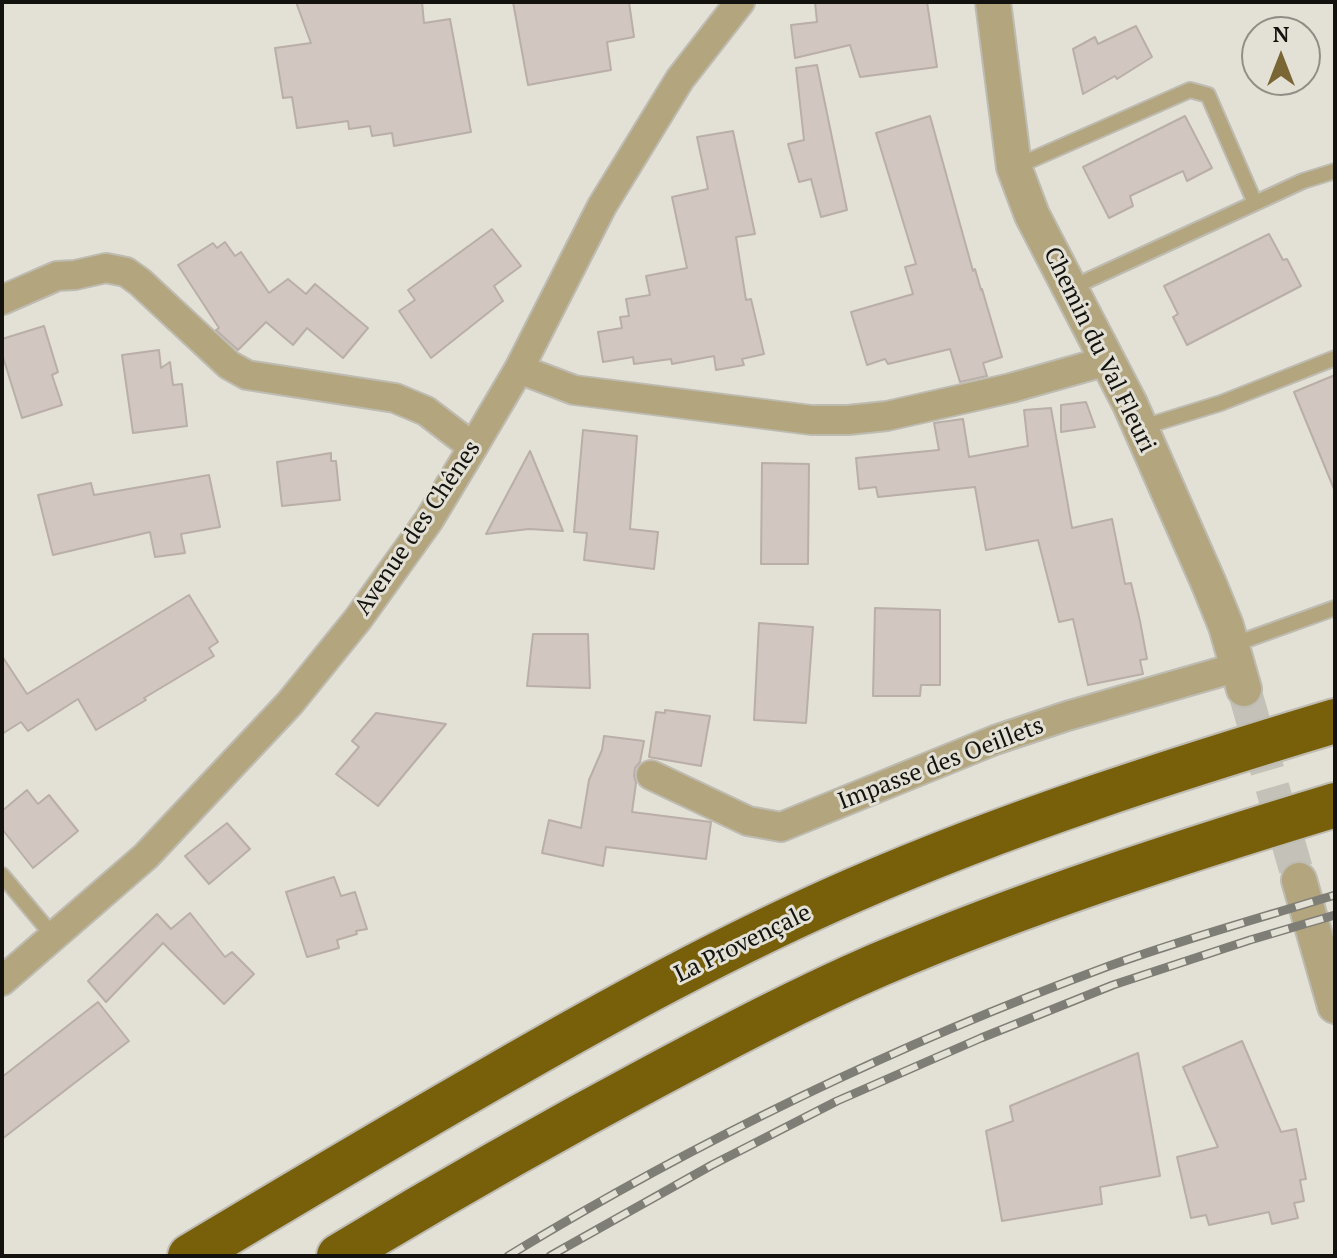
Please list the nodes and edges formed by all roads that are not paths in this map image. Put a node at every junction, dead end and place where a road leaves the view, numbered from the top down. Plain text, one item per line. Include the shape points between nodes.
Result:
1 (740, 2) edge
2 (993, 2) edge
3 (1014, 167) junction
4 (1335, 171) edge
5 (1255, 203) junction
6 (1070, 288) junction
7 (2, 300) edge
8 (1335, 358) edge
9 (1107, 361) junction
10 (519, 369) junction
11 (1139, 428) junction
12 (473, 447) junction
13 (1335, 608) edge
14 (1238, 667) junction
15 (1335, 721) edge
16 (651, 775) dead end
17 (1335, 805) edge
18 (2, 875) edge
19 (1299, 880) tunnel mouth
20 (54, 937) junction
21 (2, 981) edge
22 (1335, 1006) edge
23 (190, 1256) edge
24 (339, 1256) edge

1 - 10 street, Avenue des Chênes via 680,79 602,206
2 - 3 street, Chemin du Val Fleuri
3 - 5 lane via 1190,90 1208,95
3 - 6 street, Chemin du Val Fleuri
4 - 5 lane
5 - 6 lane
6 - 9 street, Chemin du Val Fleuri
7 - 12 street via 57,276 106,268 126,272 229,365 247,375 395,398 426,411
8 - 11 lane via 1221,403
9 - 10 street via 1011,388 848,420 811,420 574,390
9 - 11 street, Chemin du Val Fleuri
10 - 12 street, Avenue des Chênes
11 - 14 street, Chemin du Val Fleuri via 1209,584
12 - 20 street, Avenue des Chênes via 429,520 309,681 146,856
13 - 14 lane
14 - 16 street, Impasse des Oeillets via 995,740 781,827 748,821
15 - 23 highway, La Provençale via 1180,767 998,831 853,890 569,1034
17 - 24 highway via 1021,908 876,966 589,1111
18 - 20 lane
19 - 22 street
20 - 21 street, Avenue des Chênes

